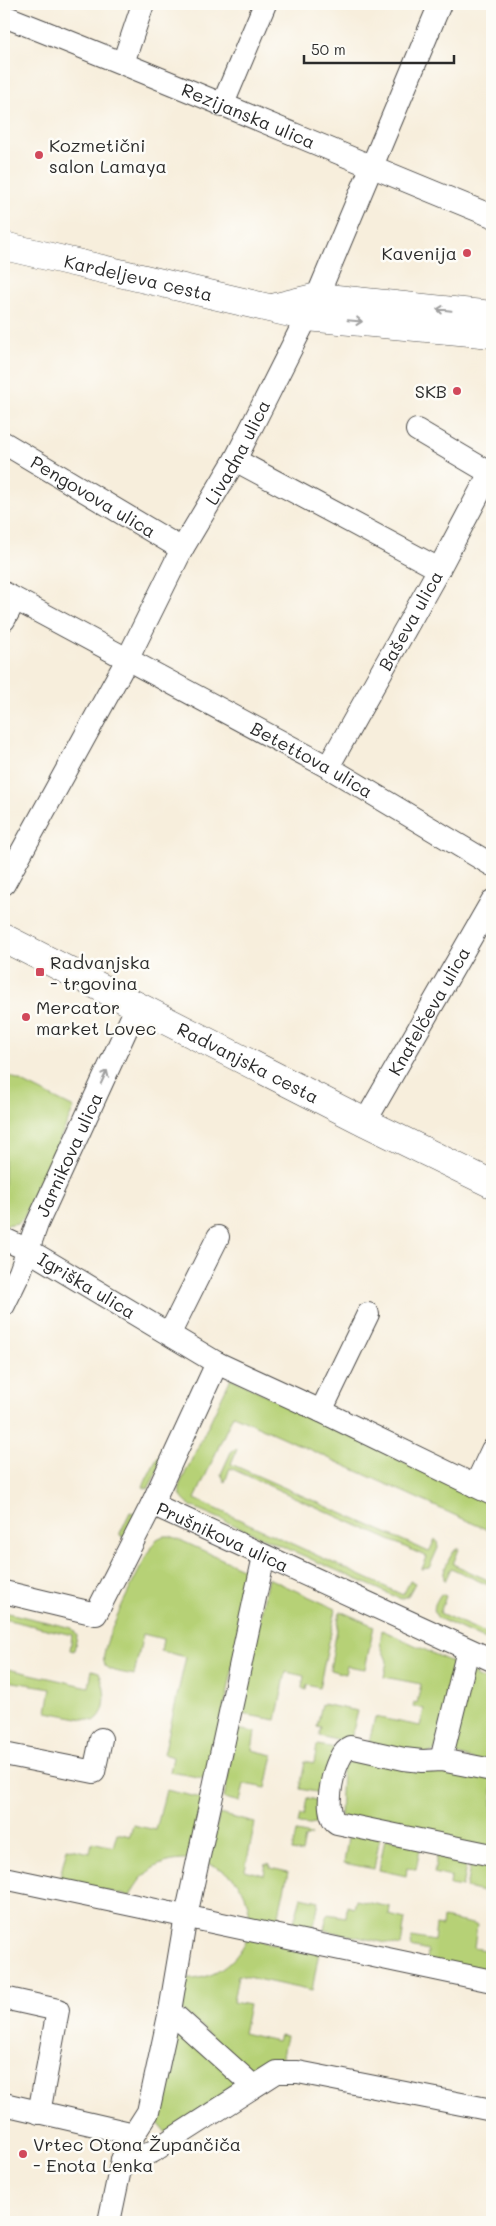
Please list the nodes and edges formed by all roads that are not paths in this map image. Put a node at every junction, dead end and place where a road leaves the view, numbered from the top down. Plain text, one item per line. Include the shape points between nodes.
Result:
1 (143, 4) edge
2 (265, 4) edge
3 (440, 4) edge
4 (4, 16) edge
5 (123, 62) junction
6 (222, 106) junction
7 (370, 167) junction
8 (492, 216) edge
9 (4, 246) edge
10 (312, 307) junction
11 (492, 315) edge
12 (492, 334) edge
13 (417, 430) dead end
14 (4, 443) edge
15 (235, 460) junction
16 (491, 471) edge
17 (182, 549) junction
18 (439, 569) junction
19 (10, 596) edge
20 (4, 620) edge
21 (128, 658) junction
22 (328, 767) junction
23 (492, 865) edge
24 (4, 884) edge
25 (492, 901) edge
26 (4, 938) edge
27 (137, 1006) junction
28 (364, 1122) junction
29 (492, 1184) edge
30 (218, 1237) dead end
31 (4, 1238) edge
32 (28, 1250) junction
33 (4, 1305) edge
34 (368, 1314) dead end
35 (170, 1333) junction
36 (217, 1363) junction
37 (321, 1410) junction
38 (492, 1450) edge
39 (484, 1490) edge
40 (152, 1504) junction
41 (264, 1556) junction
42 (4, 1592) edge
43 (468, 1650) junction
44 (492, 1660) edge
45 (101, 1740) dead end
46 (4, 1754) edge
47 (441, 1760) junction
48 (492, 1770) edge
49 (492, 1856) edge
50 (4, 1878) edge
51 (186, 1916) junction
52 (492, 1981) edge
53 (4, 1998) edge
54 (170, 2011) junction
55 (253, 2086) junction
56 (4, 2104) edge
57 (492, 2110) edge
58 (39, 2113) junction
59 (134, 2134) junction
60 (122, 2160) junction
61 (109, 2222) edge

1 - 5 street
2 - 6 street
3 - 7 street, Livadna ulica
4 - 5 street, Rezijanska ulica
5 - 6 street, Rezijanska ulica
6 - 7 street, Rezijanska ulica
7 - 8 street, Rezijanska ulica
7 - 10 street, Livadna ulica
9 - 10 street, Kardeljeva cesta via 271,308
11 -> 10 street, Kardeljeva cesta
10 -> 12 street, Kardeljeva cesta
10 - 15 street, Livadna ulica
13 - 16 street, Baševa ulica
14 - 17 street, Pengovova ulica
15 - 17 street, Livadna ulica
15 - 18 street
16 - 18 street, Baševa ulica
17 - 21 street, Livadna ulica
18 - 22 street, Baševa ulica
19 - 20 street
19 - 21 street, Betettova ulica
21 - 22 street, Betettova ulica
21 - 24 street, Livadna ulica
22 - 23 street, Betettova ulica
25 - 28 street, Knafelčeva ulica
26 - 27 street, Radvanjska cesta
27 - 28 street, Radvanjska cesta
32 -> 27 street, Jarnikova ulica
28 - 29 street, Radvanjska cesta
30 - 35 street
31 - 32 street, Igriška ulica
32 - 33 street, Jarnikova ulica
32 - 35 street, Igriška ulica
34 - 37 street
35 - 36 street, Igriška ulica
36 - 37 street, Igriška ulica
36 - 40 street
37 - 39 street, Igriška ulica
38 - 39 street, Igriška ulica
40 - 41 street, Prušnikova ulica
40 - 42 street, Prušnikova ulica via 96,1614
41 - 43 street, Prušnikova ulica
41 - 51 street
43 - 44 street, Prušnikova ulica
43 - 47 street
45 - 46 street via 94,1772
47 - 48 street
47 - 49 street via 422,1761 346,1749 336,1766 329,1799 332,1820
50 - 51 street
51 - 52 street
51 - 54 street
53 - 58 street via 58,2010
54 - 55 street
54 - 59 street via 148,2112
55 - 57 street via 277,2072 298,2072
55 - 60 street via 152,2152
56 - 58 street
58 - 59 street
59 - 60 street
60 - 61 street

